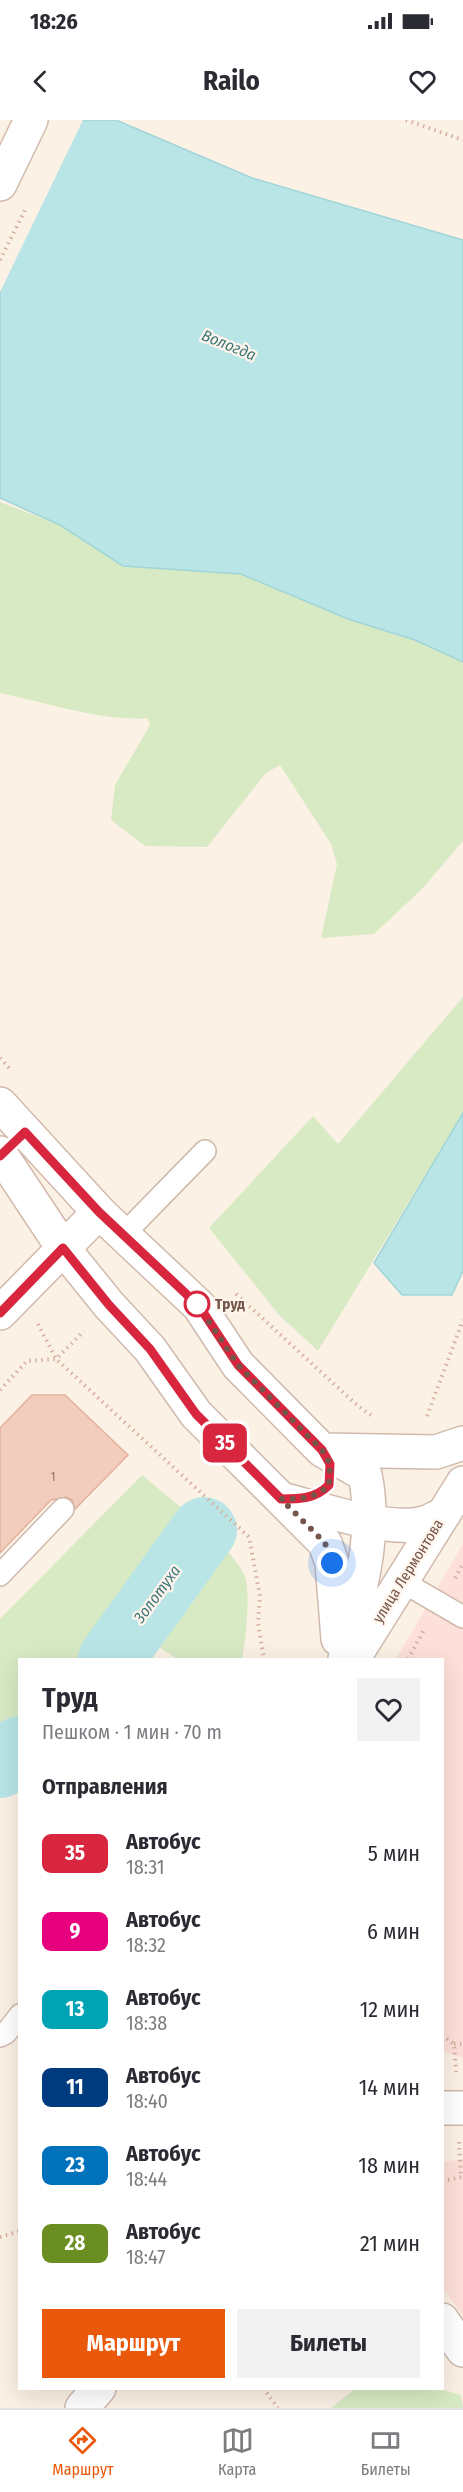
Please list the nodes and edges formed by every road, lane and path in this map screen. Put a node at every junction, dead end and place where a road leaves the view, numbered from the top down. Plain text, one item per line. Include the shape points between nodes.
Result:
1 (31, 120) edge
2 (406, 120) edge
3 (463, 140) edge
4 (0, 184) edge
5 (0, 1104) edge
6 (25, 1132) junction
7 (206, 1151) dead end
8 (0, 1154) edge
9 (99, 1212) junction
10 (122, 1236) junction
11 (63, 1248) junction
12 (10, 1302) edge
13 (463, 1320) edge
14 (270, 1327) dead end
15 (56, 1359) junction
16 (0, 1390) edge
17 (374, 1417) dead end
18 (425, 1422) dead end
19 (463, 1443) edge
20 (322, 1450) junction
21 (463, 1483) edge
22 (281, 1499) junction
23 (63, 1509) dead end
24 (444, 1514) junction
25 (370, 1522) junction
26 (0, 1575) edge
27 (401, 1581) junction
28 (463, 1617) edge
29 (264, 1658) edge
30 (340, 1658) edge
31 (345, 1658) edge
32 (354, 1658) edge
33 (18, 2018) edge
34 (0, 2036) edge
35 (454, 2044) dead end
36 (463, 2044) edge
37 (444, 2108) edge
38 (463, 2108) edge
39 (463, 2177) edge
40 (444, 2181) edge
41 (18, 2232) edge
42 (0, 2238) edge
43 (444, 2323) edge
44 (463, 2350) edge
45 (97, 2390) edge
46 (264, 2390) edge
47 (82, 2408) edge
48 (278, 2408) edge

1 - 4 street
2 - 3 path
5 - 6 street
6 - 8 street
6 - 9 street
7 - 10 lane
8 - 11 street
9 - 10 street
9 - 11 street
10 - 20 street via 199,1306 238,1365
11 - 12 street
11 - 22 street via 150,1349 196,1414
12 - 15 path
13 - 18 path
14 - 17 path
15 - 16 path via 27,1361
15 - 29 path via 249,1537 260,1596 258,1623
19 - 20 street via 436,1452
20 - 22 street via 330,1464 329,1485 303,1500
20 - 25 street via 365,1475
21 - 24 street, улица Лермонтова
22 - 25 street
22 - 30 street via 325,1543 332,1563
23 - 26 lane
24 - 25 street via 423,1524
24 - 27 street, улица Лермонтова
25 - 31 street
27 - 28 lane
27 - 32 street, улица Лермонтова
33 - 34 lane
35 - 36 path
37 - 38 street
39 - 40 path
41 - 42 path
43 - 44 street
45 - 47 street
46 - 48 path

